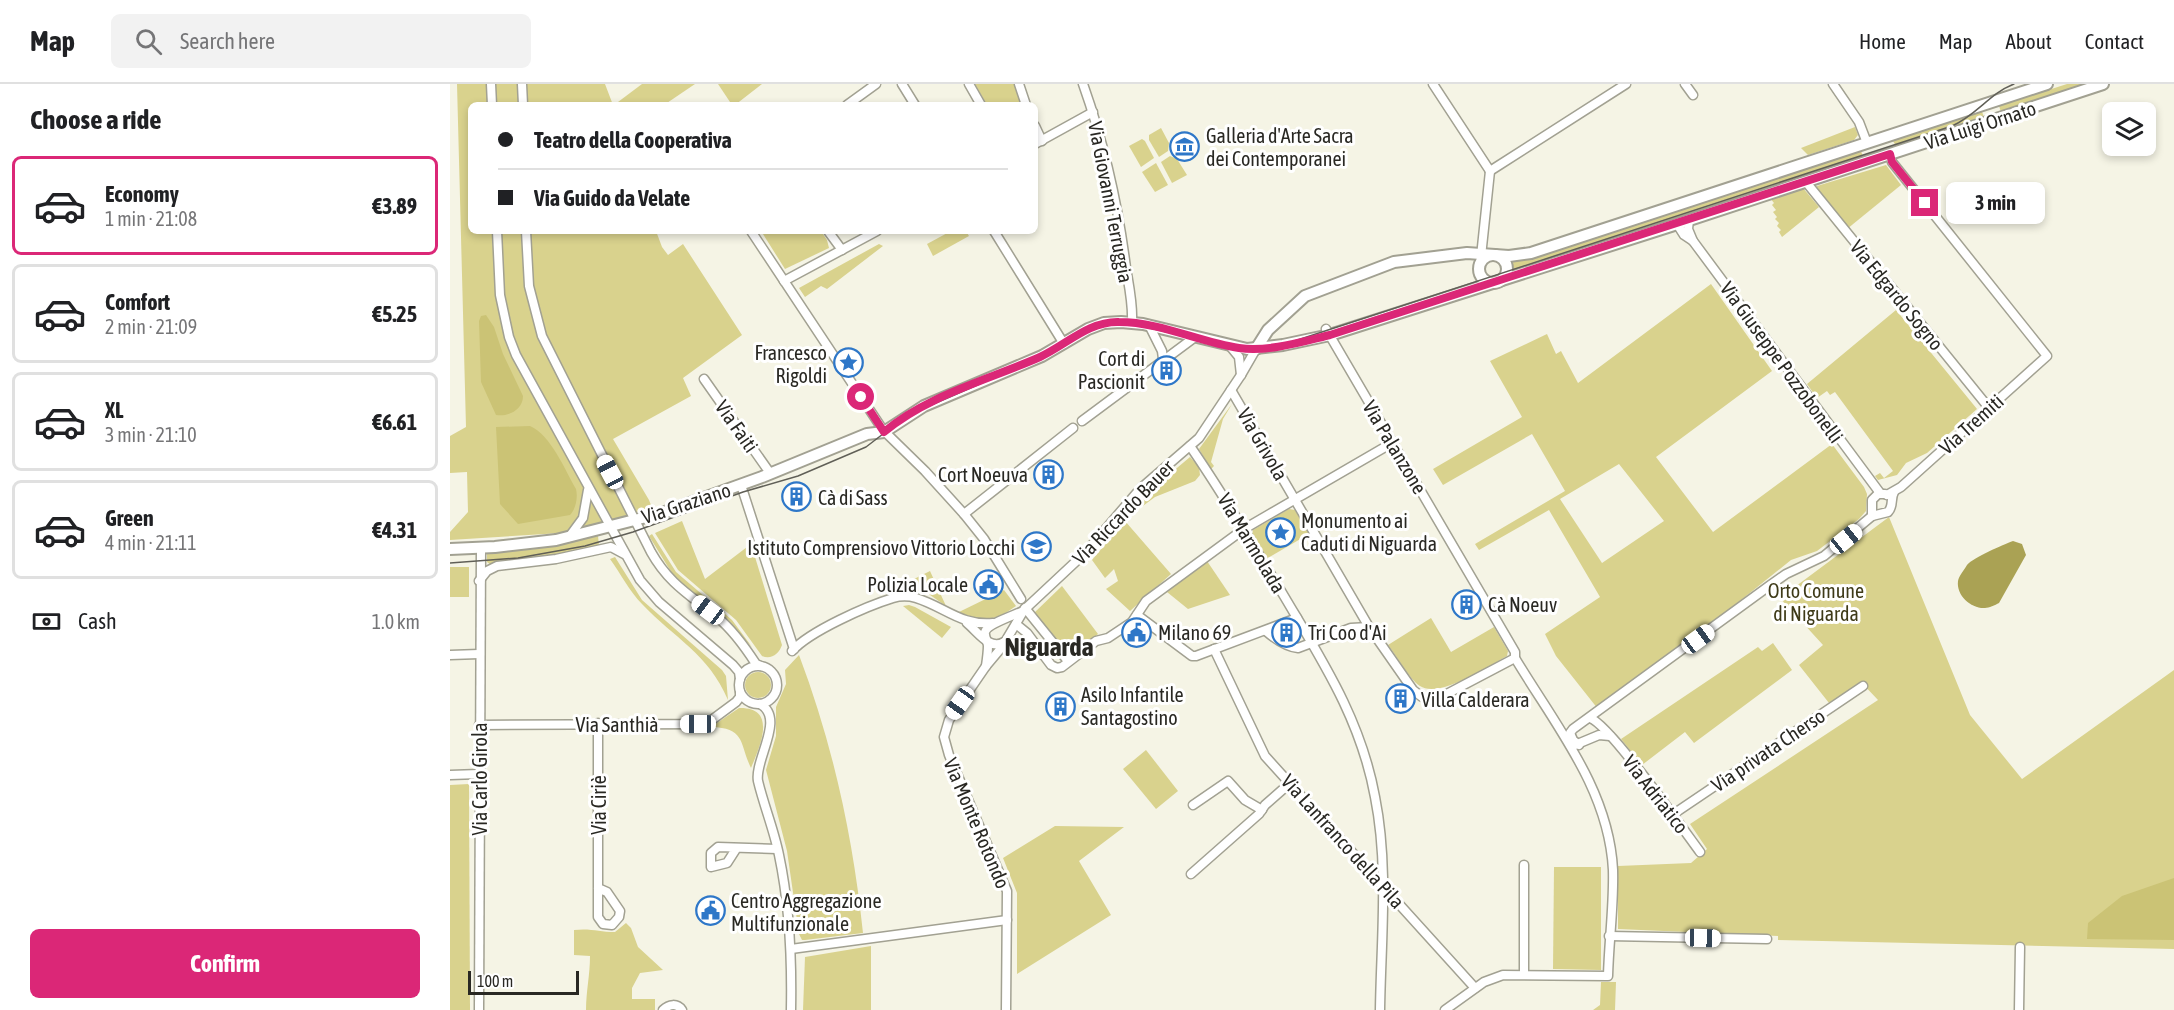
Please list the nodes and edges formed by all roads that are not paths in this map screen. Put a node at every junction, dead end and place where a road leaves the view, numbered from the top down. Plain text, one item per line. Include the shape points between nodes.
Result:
1 (491, 84) edge
2 (522, 84) edge
3 (876, 84) edge
4 (902, 84) edge
5 (969, 84) edge
6 (1019, 84) edge
7 (1083, 84) edge
8 (1433, 84) edge
9 (1626, 84) edge
10 (1685, 84) edge
11 (1833, 84) edge
12 (2047, 84) edge
13 (2103, 84) edge
14 (1693, 95) dead end
15 (492, 102) edge
16 (523, 102) edge
17 (851, 102) edge
18 (913, 102) edge
19 (979, 102) edge
20 (1025, 102) edge
21 (1991, 102) junction
22 (1094, 116) junction
23 (2005, 117) junction
24 (1872, 141) junction
25 (1038, 142) edge
26 (1890, 154) junction
27 (1876, 160) junction
28 (1490, 171) junction
29 (1806, 182) junction
30 (1689, 220) junction
31 (1677, 224) junction
32 (497, 234) edge
33 (526, 234) edge
34 (753, 234) edge
35 (830, 234) edge
36 (871, 234) edge
37 (996, 234) edge
38 (1693, 241) junction
39 (842, 250) junction
40 (1480, 254) junction
41 (1493, 256) junction
42 (1480, 266) junction
43 (784, 282) junction
44 (1497, 282) junction
45 (1132, 322) junction
46 (1149, 325) junction
47 (1328, 332) junction
48 (1195, 337) junction
49 (1064, 344) junction
50 (1230, 346) junction
51 (1256, 349) junction
52 (1164, 359) junction
53 (1241, 375) junction
54 (704, 379) dead end
55 (1231, 390) junction
56 (1989, 408) junction
57 (1083, 421) dead end
58 (1073, 428) dead end
59 (884, 432) junction
60 (1392, 443) junction
61 (1190, 446) junction
62 (770, 473) junction
63 (586, 483) junction
64 (741, 485) junction
65 (1885, 495) junction
66 (1294, 499) junction
67 (1874, 513) junction
68 (964, 514) junction
69 (634, 519) junction
70 (610, 526) junction
71 (1244, 529) junction
72 (569, 537) junction
73 (480, 548) junction
74 (450, 549) edge
75 (627, 557) junction
76 (479, 582) junction
77 (1021, 599) dead end
78 (1024, 609) junction
79 (1137, 615) junction
80 (1297, 618) junction
81 (964, 621) junction
82 (994, 623) junction
83 (1016, 624) junction
84 (1369, 627) junction
85 (1266, 631) junction
86 (986, 640) junction
87 (1006, 640) junction
88 (1311, 642) junction
89 (1214, 649) junction
90 (479, 654) junction
91 (450, 655) edge
92 (1515, 658) junction
93 (1068, 661) junction
94 (761, 666) junction
95 (986, 666) junction
96 (740, 679) junction
97 (1863, 686) dead end
98 (740, 692) junction
99 (760, 704) junction
100 (1599, 711) junction
101 (1590, 718) junction
102 (598, 723) junction
103 (1599, 723) junction
104 (479, 725) junction
105 (1559, 728) junction
106 (1573, 729) junction
107 (1599, 735) junction
108 (1611, 736) junction
109 (1567, 741) junction
110 (1579, 745) junction
111 (1575, 756) junction
112 (479, 774) junction
113 (450, 776) edge
114 (1290, 783) junction
115 (1193, 805) dead end
116 (1262, 810) junction
117 (1672, 815) junction
118 (736, 849) dead end
119 (777, 849) junction
120 (1700, 852) dead end
121 (1524, 865) dead end
122 (1191, 874) dead end
123 (1382, 884) junction
124 (598, 888) dead end
125 (1007, 920) junction
126 (1609, 936) junction
127 (1767, 939) dead end
128 (2020, 946) dead end
129 (791, 949) junction
130 (1524, 974) junction
131 (1475, 988) junction
132 (479, 1010) edge
133 (663, 1010) edge
134 (682, 1010) edge
135 (791, 1010) edge
136 (1006, 1010) edge
137 (1380, 1010) edge
138 (1445, 1010) edge
139 (2019, 1010) edge

1 - 15 street
2 - 16 street
3 - 17 street
4 - 18 street
5 - 19 street
6 - 20 street
7 - 22 street, Via Giovanni Terruggia
8 - 28 street
9 - 28 street
10 - 14 street
11 - 24 street
12 - 21 main road, Via Luigi Ornato
13 - 23 main road, Via Luigi Ornato
21 - 23 main road via 1997,114
21 - 24 main road, Via Luigi Ornato
22 - 25 street
22 - 45 street, Via Giovanni Terruggia via 1124,247
23 - 26 main road, Via Luigi Ornato
24 - 26 main road via 1885,143
24 - 27 main road via 1871,156
24 - 41 main road, Via Luigi Ornato via 1531,253
26 - 27 main road, Via Luigi Ornato
26 - 56 street, Via Tremiti via 1892,162 2047,356
27 - 29 main road, Via Luigi Ornato
28 - 40 street
29 - 30 main road, Via Luigi Ornato
29 - 56 street, Via Edgardo Sogno
30 - 31 main road, Via Luigi Ornato
30 - 38 street, Via Giuseppe Pozzobonelli
31 - 38 street, Via Giuseppe Pozzobonelli
31 - 44 main road, Via Luigi Ornato
32 - 63 street via 499,287 509,337 530,384
33 - 69 street via 529,286 542,336
34 - 43 street
35 - 39 street
36 - 39 street
37 - 49 street
38 - 65 street, Via Giuseppe Pozzobonelli via 1871,484
39 - 43 street
40 - 41 main road, Via Luigi Ornato
40 - 42 street
40 - 51 main road, Via Luigi Ornato via 1400,260 1316,290 1280,316
41 - 42 main road via 1484,259
41 - 44 main road via 1503,260 1506,268 1504,277
42 - 44 main road via 1484,279
43 - 59 street
44 - 47 main road, Via Luigi Ornato
45 - 46 main road, Via Luigi Ornato
45 - 49 main road, Via Luigi Ornato via 1099,324
46 - 48 main road, Via Luigi Ornato
46 - 52 street
47 - 51 main road, Via Luigi Ornato
47 - 60 street, Via Palanzone
48 - 50 main road, Via Luigi Ornato
48 - 52 street
49 - 59 main road, Via Luigi Ornato via 924,406
50 - 51 main road, Via Luigi Ornato
50 - 53 street via 1239,357
51 - 53 street, Via Riccardo Bauer
52 - 57 street
53 - 55 street, Via Riccardo Bauer
54 - 62 street, Via Faiti
55 - 61 street, Via Riccardo Bauer
55 - 66 street, Via Grivola
56 - 65 street, Via Tremiti
58 - 68 street
59 - 62 main road, Via Graziano via 867,434
59 - 68 street
60 - 66 street
60 - 92 street, Via Palanzone
61 - 71 street, Via Marmolada
61 - 78 street, Via Riccardo Bauer via 1140,489 1085,553
62 - 64 main road, Via Graziano
63 - 70 street
63 - 72 street via 588,498 583,518
64 - 69 main road, Via Graziano
64 - 81 street via 793,650 823,628 900,597 916,598
65 - 67 street via 1871,502
65 - 67 street, Via Tremiti via 1892,505 1889,511
66 - 71 street
66 - 84 street, Via Grivola
67 - 100 street, Via Tremiti via 1824,556 1786,574
68 - 77 street
69 - 70 main road, Via Graziano
69 - 94 street via 666,576 718,618
70 - 72 main road, Via Graziano
70 - 75 street
71 - 79 street via 1146,601
71 - 80 street, Via Marmolada
72 - 73 main road, Via Graziano
73 - 74 main road, Via Graziano
73 - 76 street, Via Carlo Girola
75 - 76 street via 608,547 556,559 497,566
75 - 96 street via 649,592 733,665
76 - 90 street, Via Carlo Girola
78 - 82 street
78 - 83 street, Via Monte Rotondo
78 - 93 street
79 - 89 street via 1192,656
79 - 93 street via 1110,637 1096,641
80 - 85 street
80 - 88 street, Via Marmolada
81 - 82 street
81 - 86 street
82 - 86 street via 985,630
82 - 87 street via 1005,627
83 - 87 street, Via Monte Rotondo
83 - 93 street via 1052,666 1059,668
84 - 88 street via 1350,628
84 - 92 street via 1422,697 1439,698
85 - 88 street via 1293,648
85 - 89 street
86 - 87 street via 996,646
86 - 95 street
87 - 95 street, Via Monte Rotondo
88 - 123 street, Via Marmolada via 1341,693 1368,767 1381,832
89 - 114 street, Via Lanfranco della Pila via 1265,756
90 - 91 street
90 - 104 street, Via Carlo Girola
92 - 105 street, Via Palanzone
94 - 96 street via 748,669
94 - 99 street via 771,671 777,686 770,700
95 - 125 street, Via Monte Rotondo via 949,720 944,739 1007,888
96 - 98 street
97 - 117 street, Via privata Cherso
98 - 99 street via 748,701
98 - 102 street, Via Santhià via 736,702 705,724
99 - 119 street via 767,711 769,728 758,776
100 - 101 street, Via Tremiti
100 - 103 street
101 - 103 street, Via Adriatico
101 - 106 street
102 - 104 street, Via Santhià
102 - 124 street, Via Ciriè
103 - 107 street
103 - 108 street, Via Adriatico
104 - 112 street, Via Carlo Girola
105 - 106 street
105 - 109 street, Via Palanzone
106 - 110 street via 1570,733
107 - 108 street, Via Adriatico
107 - 110 street
108 - 117 street, Via Adriatico
109 - 110 street
109 - 111 street, Via Palanzone
110 - 111 street
111 - 126 street, Via Palanzone via 1606,823 1613,870
112 - 113 street
112 - 132 street, Via Carlo Girola
114 - 116 street
114 - 123 street, Via Lanfranco della Pila
115 - 116 street via 1228,781 1245,800
116 - 122 street
117 - 120 street, Via Adriatico
118 - 119 street
119 - 129 street
121 - 130 street
123 - 131 street, Via Lanfranco della Pila
123 - 137 street, Via Marmolada
125 - 129 street
125 - 136 street, Via Monte Rotondo
126 - 127 street
126 - 130 street, Via Palanzone via 1608,976
128 - 139 street
129 - 135 street
130 - 131 street via 1497,976
131 - 138 street
133 - 134 street via 677,1005

